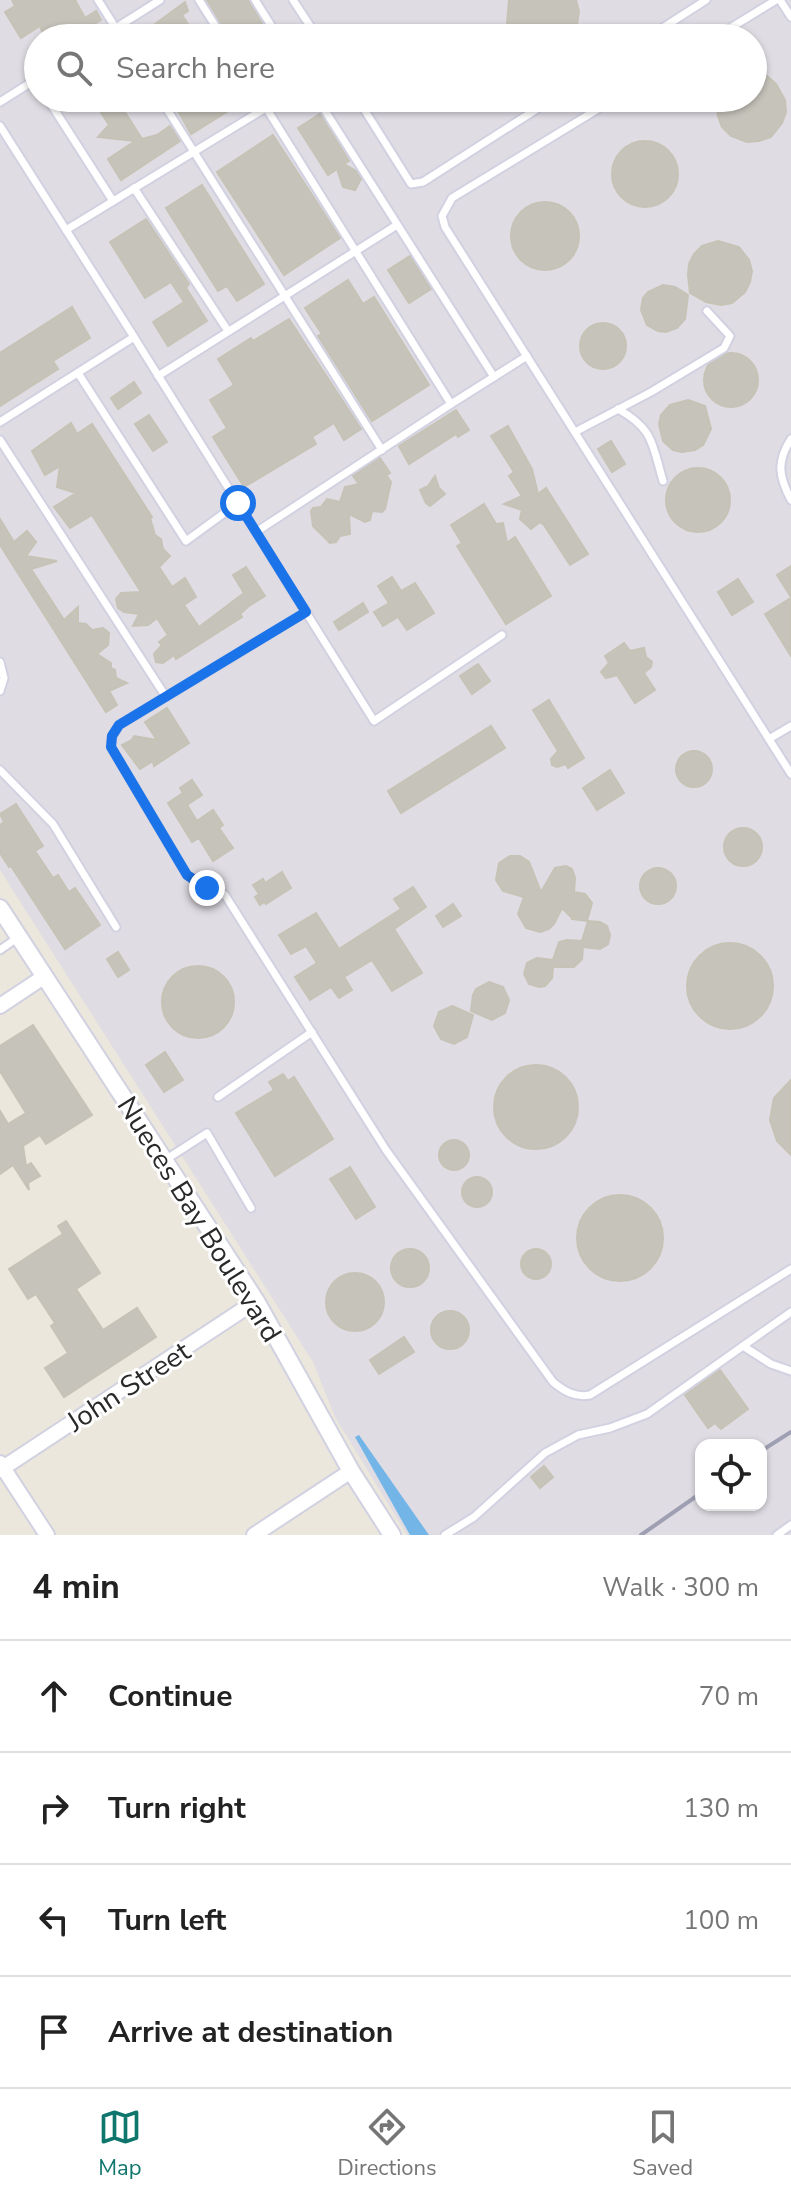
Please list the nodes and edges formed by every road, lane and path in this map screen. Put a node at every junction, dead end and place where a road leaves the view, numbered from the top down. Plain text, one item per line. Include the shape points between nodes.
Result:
1 (98, 0) edge
2 (160, 0) edge
3 (199, 0) edge
4 (255, 0) edge
5 (293, 0) edge
6 (706, 0) edge
7 (778, 0) edge
8 (791, 17) edge
9 (113, 24) edge
10 (122, 24) edge
11 (214, 24) edge
12 (270, 24) edge
13 (309, 24) edge
14 (669, 24) edge
15 (738, 24) edge
16 (24, 88) edge
17 (0, 102) edge
18 (56, 112) edge
19 (169, 112) edge
20 (259, 112) edge
21 (269, 112) edge
22 (326, 112) edge
23 (366, 112) edge
24 (532, 112) edge
25 (593, 112) edge
26 (0, 126) edge
27 (3, 138) edge
28 (194, 152) junction
29 (134, 188) junction
30 (113, 201) junction
31 (397, 225) junction
32 (66, 230) junction
33 (356, 251) junction
34 (285, 296) junction
35 (707, 311) dead end
36 (228, 331) junction
37 (134, 337) junction
38 (527, 356) junction
39 (78, 373) junction
40 (158, 376) junction
41 (494, 377) junction
42 (451, 404) junction
43 (618, 409) junction
44 (0, 422) edge
45 (575, 432) junction
46 (791, 439) edge
47 (0, 440) edge
48 (382, 450) junction
49 (663, 481) dead end
50 (791, 500) edge
51 (238, 503) junction
52 (256, 532) junction
53 (306, 612) junction
54 (502, 635) dead end
55 (0, 662) edge
56 (0, 691) edge
57 (166, 697) junction
58 (791, 726) edge
59 (769, 739) junction
60 (1, 773) edge
61 (791, 774) edge
62 (0, 908) edge
63 (116, 927) dead end
64 (19, 937) junction
65 (0, 950) edge
66 (45, 976) junction
67 (0, 1006) edge
68 (312, 1032) junction
69 (218, 1097) dead end
70 (163, 1161) junction
71 (251, 1208) dead end
72 (791, 1269) edge
73 (256, 1301) junction
74 (791, 1312) edge
75 (743, 1346) junction
76 (791, 1371) edge
77 (1, 1467) edge
78 (351, 1471) junction
79 (791, 1525) edge
80 (47, 1535) edge
81 (254, 1535) edge
82 (392, 1535) edge
83 (445, 1535) edge
84 (777, 1535) edge

1 - 9 lane
2 - 10 lane
3 - 11 lane
4 - 12 lane
5 - 13 lane
6 - 14 lane
7 - 8 lane
7 - 15 lane
16 - 17 lane
18 - 30 lane
19 - 28 lane
20 - 28 lane
21 - 33 lane
22 - 31 lane
23 - 24 lane via 411,184 423,182
25 - 38 lane via 452,198 442,216
26 - 27 lane
27 - 32 lane
28 - 29 lane
28 - 34 lane
29 - 30 lane
29 - 36 lane
30 - 32 lane
31 - 33 lane
31 - 41 lane
32 - 37 lane
33 - 34 lane
33 - 42 lane
34 - 36 lane
34 - 48 lane
35 - 43 lane via 730,336 724,348
36 - 40 lane
37 - 39 lane
37 - 40 lane
38 - 41 lane
38 - 45 lane
39 - 44 lane
39 - 51 lane via 186,541
40 - 51 lane
41 - 42 lane
42 - 48 lane
43 - 45 lane
43 - 49 lane via 644,426
45 - 59 lane
46 - 50 lane via 779,465
47 - 57 lane
48 - 52 lane
51 - 52 lane
52 - 53 lane
53 - 54 lane via 374,721
53 - 57 lane
55 - 56 lane
57 - 68 lane via 119,725 111,747 187,875 225,895
58 - 59 lane
59 - 61 lane
60 - 63 lane via 53,824
62 - 64 street, Nueces Bay Boulevard
64 - 65 lane
64 - 66 street, Nueces Bay Boulevard
66 - 67 street
66 - 70 street, Nueces Bay Boulevard
68 - 69 lane
68 - 72 lane via 386,1150 564,1391 590,1395
70 - 71 lane via 207,1133
70 - 73 street, Nueces Bay Boulevard
73 - 77 street, John Street
73 - 78 street, Nueces Bay Boulevard
74 - 75 lane
75 - 76 lane
75 - 83 lane via 647,1414 578,1435 545,1453 474,1517
77 - 80 street
78 - 81 street
78 - 82 street, Nueces Bay Boulevard
79 - 84 lane

